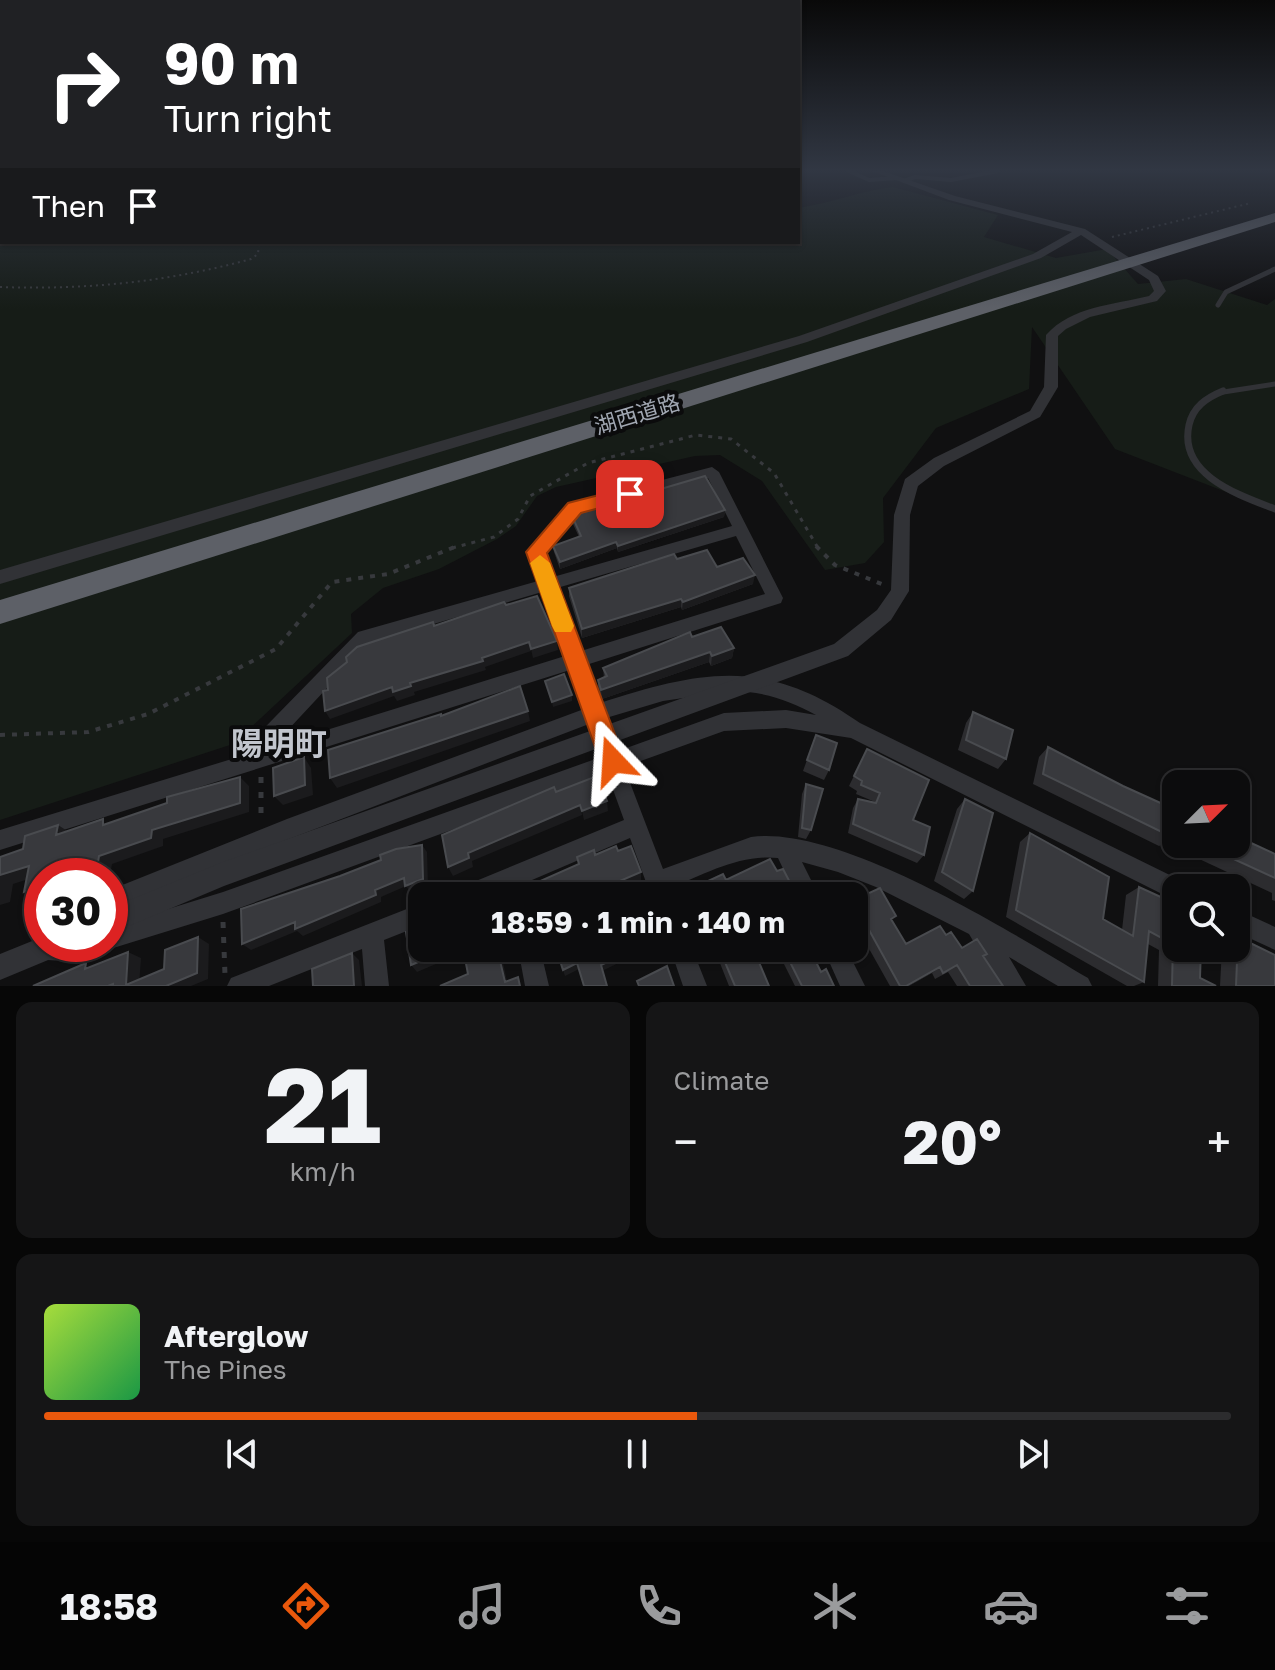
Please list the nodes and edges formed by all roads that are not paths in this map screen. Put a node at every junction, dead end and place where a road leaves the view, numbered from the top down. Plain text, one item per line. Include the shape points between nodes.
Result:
1 (1025, 217) edge
2 (1265, 217) edge
3 (1265, 217) edge
4 (1081, 231) junction
5 (1275, 269) edge
6 (1218, 305) dead end
7 (1275, 384) edge
8 (1275, 509) edge
9 (741, 529) junction
10 (0, 577) edge
11 (548, 585) junction
12 (0, 599) edge
13 (0, 612) edge
14 (576, 660) junction
15 (596, 714) junction
16 (853, 729) junction
17 (613, 761) junction
18 (239, 768) junction
19 (636, 825) junction
20 (0, 840) edge
21 (785, 850) junction
22 (525, 882) edge
23 (656, 882) edge
24 (675, 882) edge
25 (801, 882) edge
26 (1162, 883) edge
27 (128, 893) edge
28 (128, 914) edge
29 (408, 920) edge
30 (976, 925) junction
31 (1250, 927) edge
32 (128, 932) edge
33 (372, 934) junction
34 (1275, 939) edge
35 (24, 956) edge
36 (532, 962) edge
37 (686, 962) edge
38 (841, 962) edge
39 (0, 967) edge
40 (239, 986) edge
41 (377, 986) edge
42 (537, 986) edge
43 (695, 986) edge
44 (853, 986) edge
45 (1014, 986) edge
46 (1080, 986) edge

1 - 4 street
2 - 12 highway, 湖西道路
3 - 13 highway, 湖西道路
4 - 10 street via 1037,256 803,339
4 - 28 street via 1154,278 1160,291 1153,299 1070,319 1052,335 1051,387 1035,414 939,462 911,483 902,515 900,591 884,615 841,650 223,874
5 - 6 lane via 1226,292
7 - 8 lane via 1225,390 1205,399 1194,407 1186,442 1205,473 1229,490
9 - 11 street
9 - 11 street via 712,472 575,508 536,552
9 - 14 street via 775,598
11 - 14 street
11 - 18 street via 364,637
14 - 15 street
14 - 18 street
15 - 16 street via 679,689 734,682 783,691 829,711
15 - 17 street
15 - 27 street via 261,837
16 - 17 street via 786,719 724,722
16 - 26 street
17 - 19 street
17 - 32 street
18 - 20 street
19 - 22 street
19 - 23 street
21 - 24 street via 759,846
21 - 25 street
21 - 30 street via 835,859
29 - 33 street
30 - 45 street
30 - 46 street
31 - 34 street
33 - 40 street
33 - 41 street
35 - 39 street
36 - 42 street
37 - 43 street
38 - 44 street

